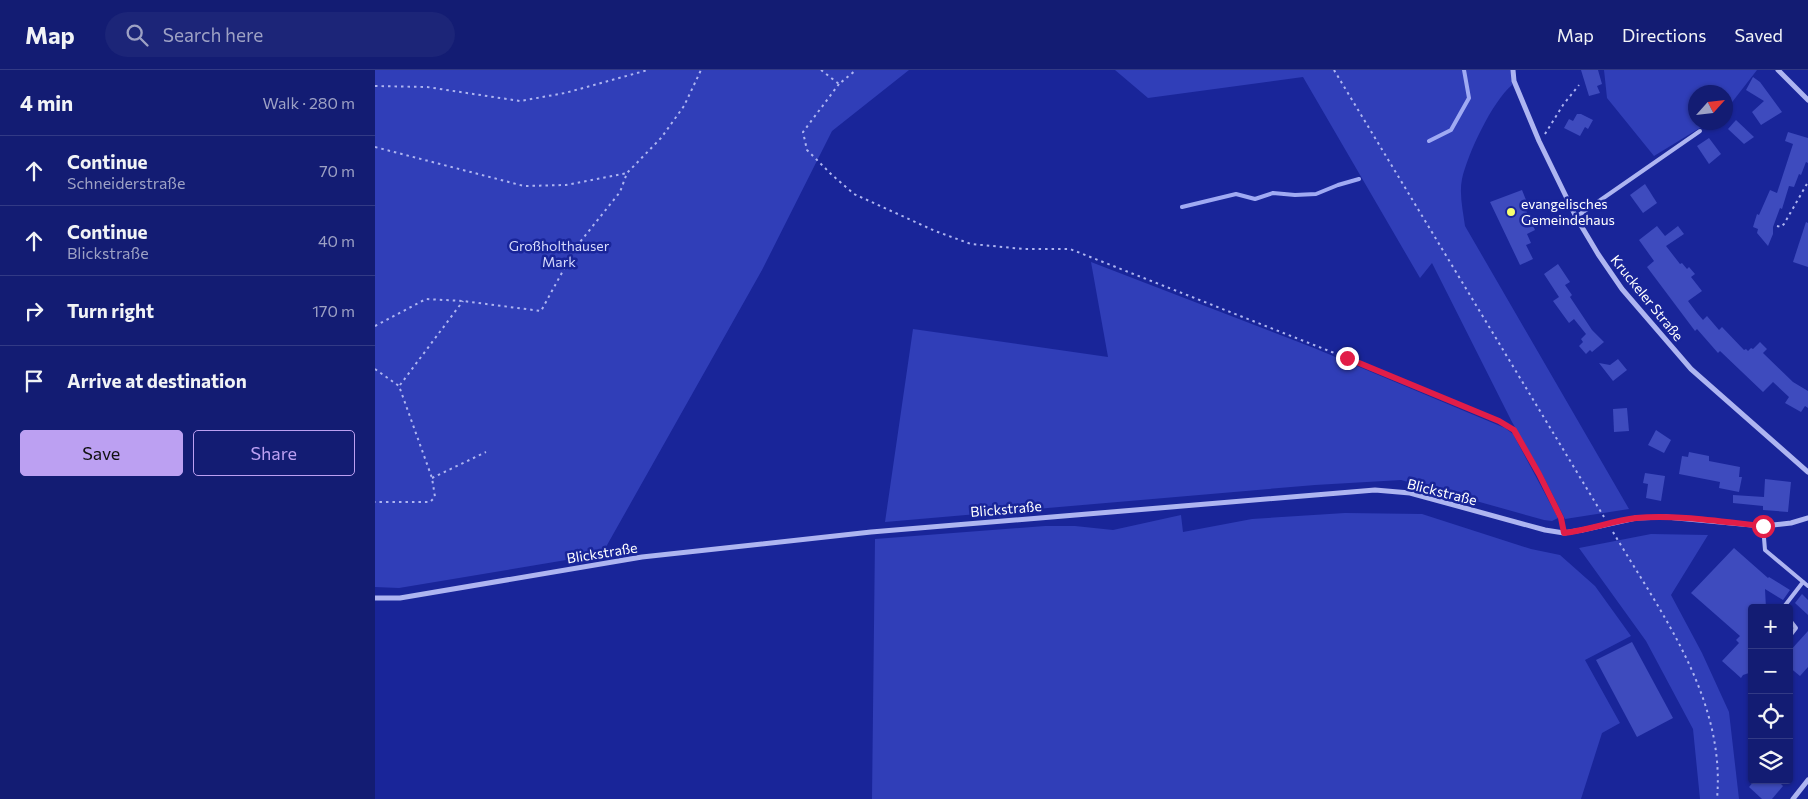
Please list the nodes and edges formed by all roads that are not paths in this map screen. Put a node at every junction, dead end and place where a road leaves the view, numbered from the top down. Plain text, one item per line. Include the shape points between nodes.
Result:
1 (1513, 70) edge
2 (1778, 70) edge
3 (1808, 100) edge
4 (1700, 131) dead end
5 (1576, 217) junction
6 (1808, 472) edge
7 (1808, 518) edge
8 (1763, 526) junction
9 (1803, 582) junction
10 (1808, 586) edge
11 (375, 598) edge
12 (1786, 604) edge
13 (1808, 780) edge
14 (1793, 799) edge

1 - 5 street, Kruckeler Straße via 1514,81 1539,142
2 - 3 street
4 - 5 lane
5 - 6 street, Kruckeler Straße via 1622,289 1691,368
7 - 8 street, Blickstraße
8 - 9 lane via 1765,550
8 - 11 street, Blickstraße, bridge via 1666,517 1636,518 1564,533 1410,493 1375,490 851,534 642,558 400,598
9 - 10 lane
9 - 12 lane
13 - 14 street

